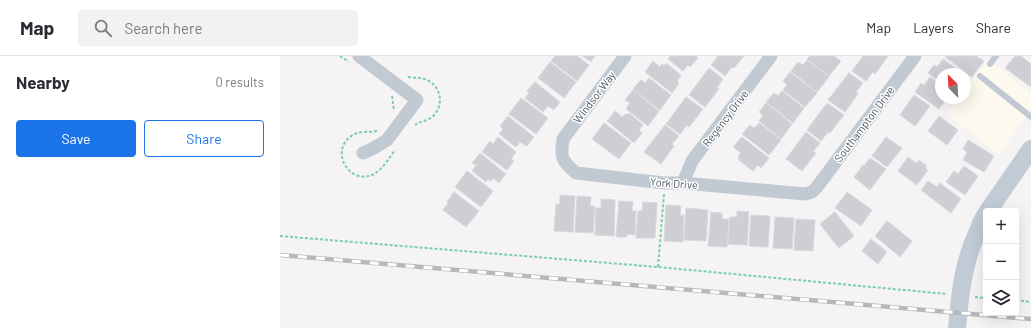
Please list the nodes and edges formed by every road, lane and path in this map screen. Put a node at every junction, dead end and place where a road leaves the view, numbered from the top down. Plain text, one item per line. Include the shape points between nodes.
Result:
1 (340, 56) edge
2 (625, 56) edge
3 (771, 56) edge
4 (915, 56) edge
5 (996, 56) edge
6 (355, 60) edge
7 (990, 64) dead end
8 (405, 75) dead end
9 (980, 76) dead end
10 (391, 95) dead end
11 (391, 117) dead end
12 (1031, 117) edge
13 (411, 128) dead end
14 (380, 130) dead end
15 (563, 139) joint
16 (398, 145) dead end
17 (1031, 149) edge
18 (363, 153) dead end
19 (664, 183) junction
20 (683, 183) junction
21 (812, 192) joint
22 (990, 208) edge
23 (983, 220) edge
24 (280, 236) edge
25 (658, 267) junction
26 (945, 294) dead end
27 (972, 297) dead end
28 (983, 298) edge
29 (1019, 300) edge
30 (1031, 302) edge
31 (957, 328) edge

1 - 6 path
2 - 15 street, Windsor Way
3 - 20 street, Regency Drive via 692,161
4 - 21 street, Southampton Drive
5 - 7 lane
6 - 18 street via 417,100 387,140
8 - 13 path via 425,78 436,88 440,96 436,113
9 - 12 lane
10 - 11 path via 394,111
14 - 16 path via 359,132 348,138 342,155 344,164 350,171 359,176 375,173
15 - 19 street, York Drive via 561,152 566,164 576,173
17 - 22 street
19 - 20 street, York Drive
19 - 25 path
20 - 21 street, York Drive via 805,194
23 - 31 street via 967,258
24 - 25 path
25 - 26 path
27 - 28 path
29 - 30 path

